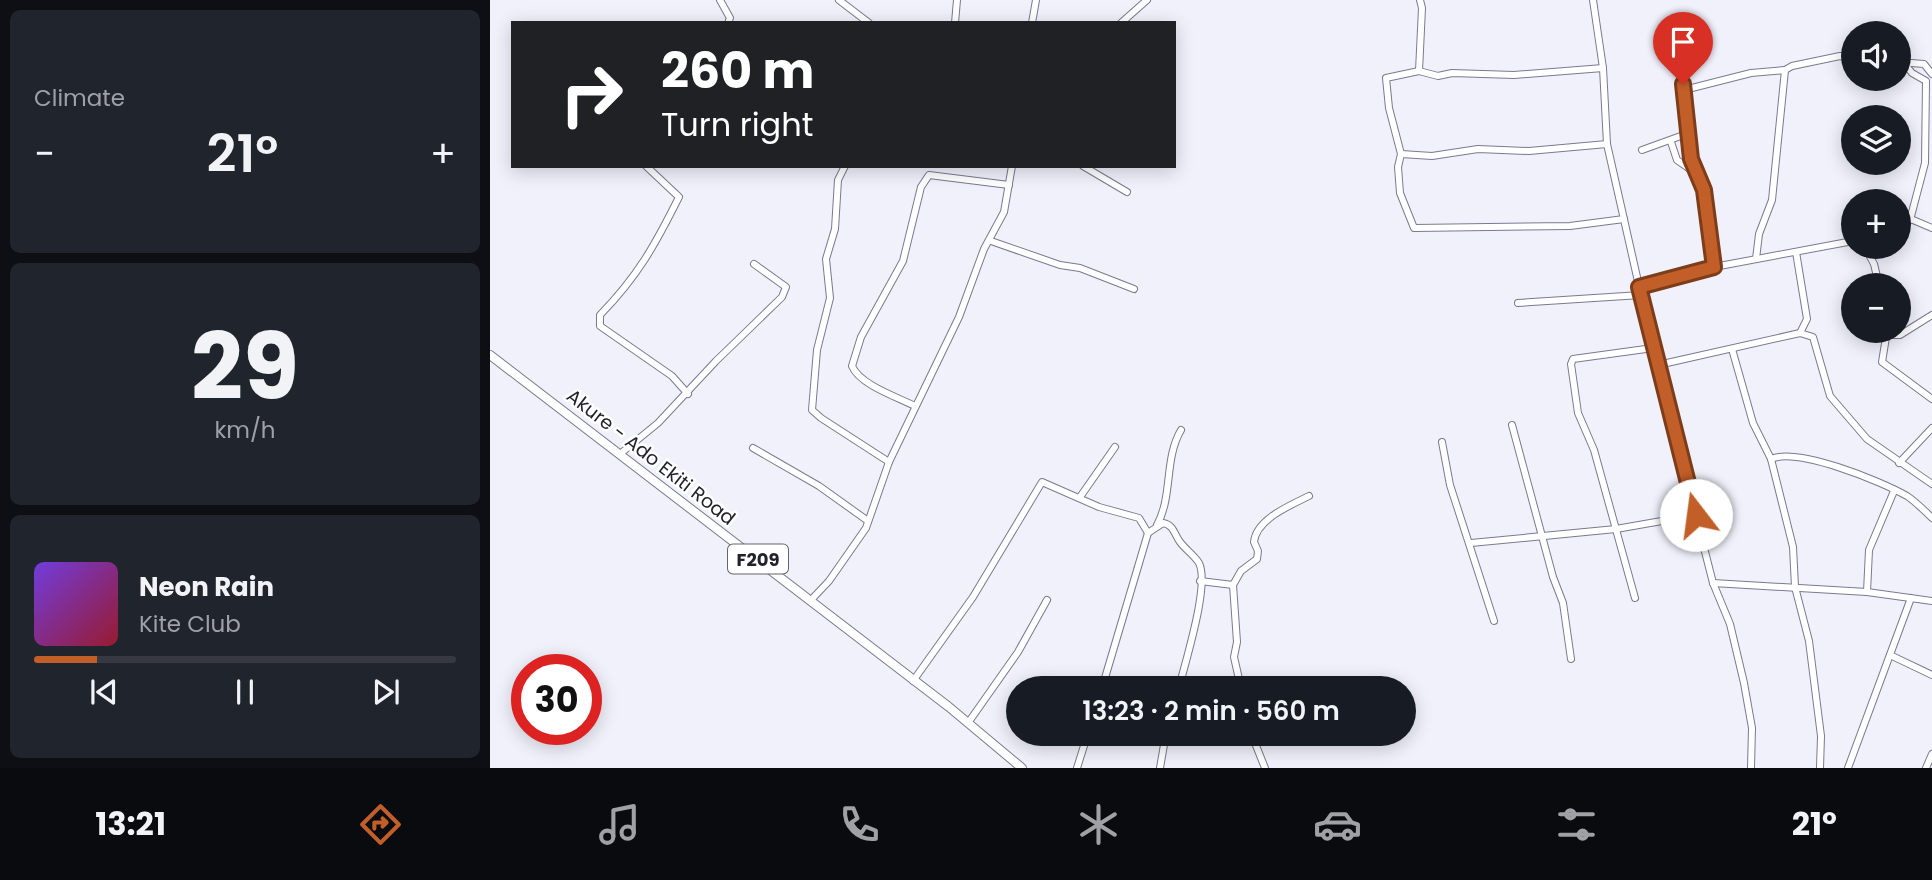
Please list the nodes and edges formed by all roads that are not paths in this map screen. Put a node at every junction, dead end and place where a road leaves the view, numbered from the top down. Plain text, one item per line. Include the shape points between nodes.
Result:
1 (720, 0) edge
2 (839, 0) edge
3 (957, 0) edge
4 (1036, 0) edge
5 (1147, 0) edge
6 (1420, 0) edge
7 (1593, 0) edge
8 (729, 21) edge
9 (866, 21) edge
10 (955, 21) edge
11 (1032, 21) edge
12 (1123, 21) edge
13 (1705, 40) dead end
14 (1841, 56) edge
15 (1911, 63) edge
16 (1602, 68) junction
17 (1785, 70) junction
18 (1419, 71) junction
19 (1911, 73) edge
20 (1932, 74) edge
21 (1684, 90) junction
22 (1689, 133) junction
23 (1671, 142) junction
24 (1607, 144) junction
25 (1642, 150) dead end
26 (1929, 150) edge
27 (1401, 154) junction
28 (648, 168) edge
29 (844, 168) edge
30 (1012, 168) edge
31 (1087, 168) edge
32 (1694, 172) junction
33 (1009, 185) junction
34 (1127, 191) dead end
35 (1911, 217) edge
36 (1624, 219) junction
37 (1911, 220) edge
38 (1932, 228) edge
39 (991, 241) junction
40 (1841, 243) edge
41 (1796, 252) junction
42 (1756, 259) junction
43 (754, 264) dead end
44 (1714, 267) junction
45 (1134, 289) dead end
46 (1640, 291) junction
47 (1518, 303) dead end
48 (1932, 315) edge
49 (1911, 328) edge
50 (1800, 333) junction
51 (1885, 343) edge
52 (1653, 348) junction
53 (1732, 349) junction
54 (490, 355) edge
55 (1658, 365) junction
56 (688, 394) junction
57 (1932, 399) edge
58 (915, 407) junction
59 (1512, 425) dead end
60 (1932, 428) edge
61 (1181, 430) dead end
62 (1442, 442) dead end
63 (1115, 447) dead end
64 (753, 448) dead end
65 (620, 454) junction
66 (1771, 459) junction
67 (889, 462) junction
68 (1899, 463) junction
69 (1932, 484) edge
70 (1895, 491) junction
71 (1309, 496) dead end
72 (1080, 497) junction
73 (1164, 510) junction
74 (1696, 515) junction
75 (1932, 518) edge
76 (868, 521) junction
77 (1169, 524) junction
78 (1157, 526) junction
79 (1616, 529) junction
80 (1148, 533) junction
81 (1544, 535) junction
82 (1471, 543) junction
83 (1200, 581) junction
84 (1713, 583) junction
85 (1233, 585) junction
86 (1795, 587) junction
87 (1867, 592) junction
88 (1635, 598) dead end
89 (1911, 598) junction
90 (811, 600) junction
91 (1047, 600) dead end
92 (1932, 601) edge
93 (1494, 621) dead end
94 (1889, 655) junction
95 (1571, 659) dead end
96 (1932, 675) edge
97 (1106, 676) edge
98 (1182, 676) edge
99 (1238, 676) edge
100 (913, 681) junction
101 (968, 723) junction
102 (1084, 746) edge
103 (1164, 746) edge
104 (1256, 746) edge
105 (1932, 754) edge
106 (1022, 768) edge
107 (1077, 768) edge
108 (1160, 768) edge
109 (1265, 768) edge
110 (1751, 768) edge
111 (1820, 768) edge
112 (1849, 768) edge
113 (1926, 768) edge

1 - 8 street
2 - 9 street
3 - 10 street
4 - 11 street
5 - 12 street
6 - 18 street
7 - 16 street
13 - 21 street via 1692,43 1678,57
14 - 17 street
15 - 20 street via 1924,64
16 - 18 street via 1514,75 1438,76
16 - 24 street
17 - 21 street via 1751,73
17 - 42 street via 1772,201 1759,234
18 - 27 street via 1386,78
19 - 26 street via 1926,81
21 - 22 street
22 - 23 street
22 - 32 street
23 - 25 street
23 - 32 street via 1677,160
24 - 27 street via 1529,151 1478,149 1432,156
24 - 36 street
26 - 35 street
27 - 36 street via 1400,193 1414,228 1570,226
28 - 56 street via 679,197 630,284 600,315 600,326 673,376
29 - 67 street via 838,180 835,229 826,259 830,298 817,350 813,410
30 - 33 street
31 - 34 street
32 - 44 street via 1704,190
33 - 39 street via 1004,212
33 - 58 street via 929,175 921,187 902,261 858,344 852,366 864,379
36 - 46 street
37 - 38 street
39 - 45 street
39 - 58 street
40 - 41 street
41 - 42 street
41 - 50 street via 1807,319
42 - 44 street
43 - 56 street via 786,287 782,297 716,360
44 - 46 street
46 - 47 street
46 - 52 street
48 - 49 street
50 - 53 street
50 - 68 street via 1813,337 1830,396 1867,439
51 - 57 street via 1882,362
52 - 55 street
52 - 79 street via 1573,359 1571,364 1578,413 1594,450
53 - 55 street
53 - 66 street via 1753,423
54 - 65 main road, Akure - Ado Ekiti Road / F209
55 - 74 street
56 - 65 street
58 - 67 street
59 - 81 street
60 - 68 street
61 - 73 street via 1175,440
62 - 82 street via 1450,485
63 - 72 street
64 - 76 street via 820,486
65 - 90 main road, Akure - Ado Ekiti Road / F209
66 - 70 street via 1789,456 1829,464
66 - 86 street via 1793,547
67 - 76 street
68 - 69 street
70 - 75 street
70 - 87 street via 1869,550
71 - 85 street via 1257,532 1257,559 1241,571
72 - 80 street via 1139,519
72 - 100 street via 1042,482 973,597
73 - 77 street
73 - 78 street
74 - 79 street
74 - 84 street
76 - 90 street via 858,542
77 - 78 street
77 - 83 street via 1199,564
78 - 80 street
79 - 81 street
79 - 88 street
80 - 97 street
81 - 82 street
81 - 95 street via 1567,620
82 - 93 street
83 - 85 street
83 - 98 street via 1196,623
84 - 86 street
84 - 110 street via 1730,624 1744,683 1752,728
85 - 99 street
86 - 87 street
86 - 111 street via 1809,641 1821,736
87 - 89 street
89 - 92 street
89 - 94 street
90 - 100 main road, Akure - Ado Ekiti Road / F209
91 - 101 street via 1018,652
94 - 96 street
94 - 112 street
100 - 101 main road, Akure - Ado Ekiti Road / F209
101 - 106 main road, Akure - Ado Ekiti Road / F209
102 - 107 street
103 - 108 street
104 - 109 street
105 - 113 street

